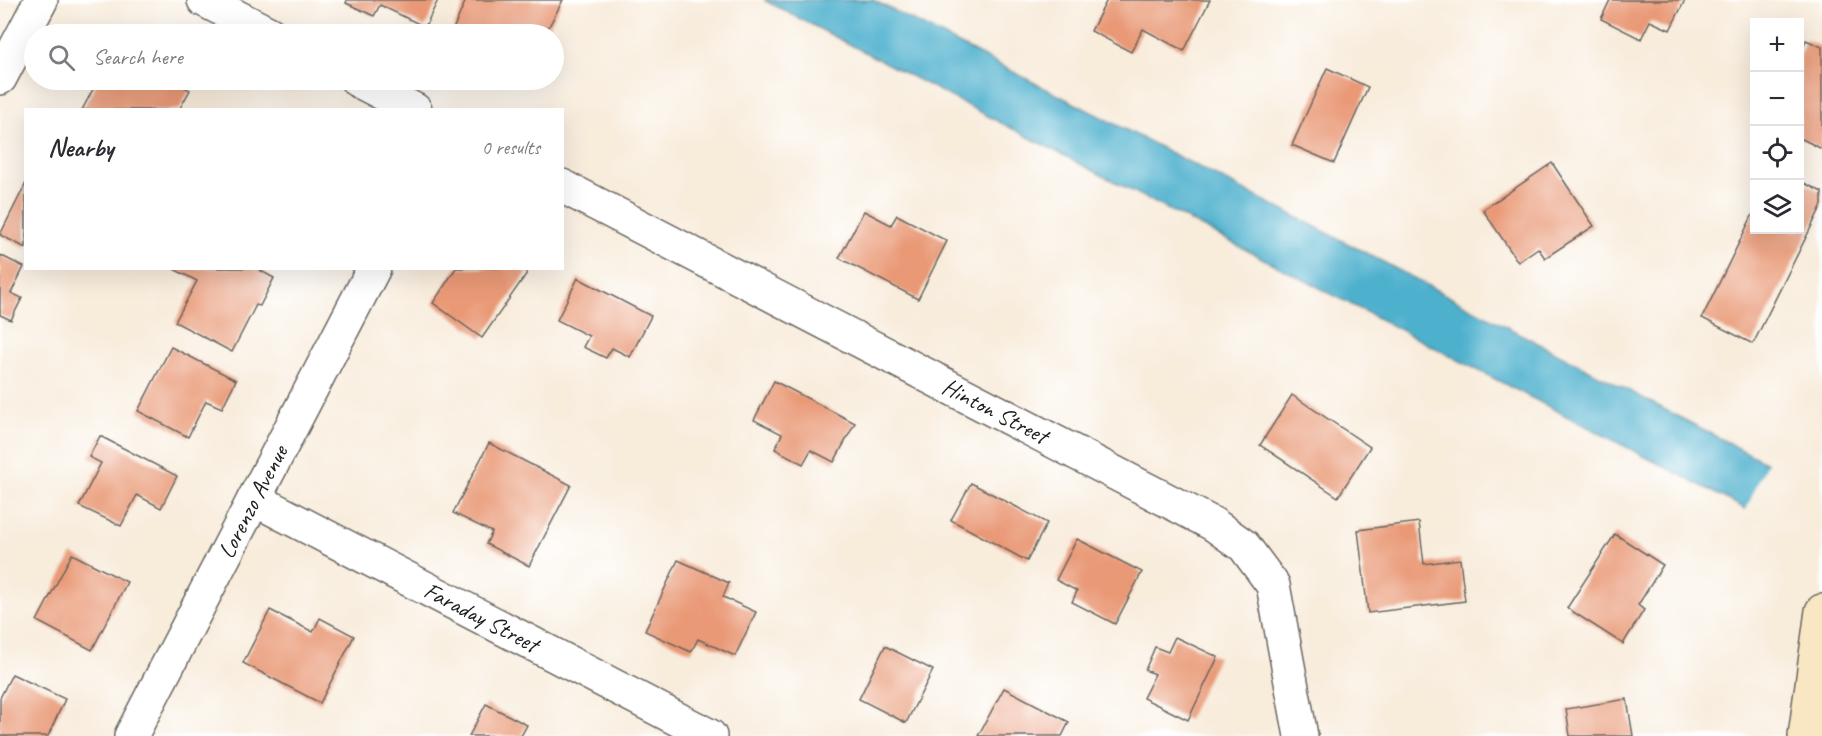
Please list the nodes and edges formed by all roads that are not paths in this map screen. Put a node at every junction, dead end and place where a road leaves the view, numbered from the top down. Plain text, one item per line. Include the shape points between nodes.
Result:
1 (40, 0) edge
2 (204, 0) edge
3 (28, 24) edge
4 (251, 24) edge
5 (24, 31) edge
6 (0, 78) edge
7 (376, 90) edge
8 (411, 108) edge
9 (564, 187) edge
10 (373, 270) edge
11 (254, 499) junction
12 (1822, 611) edge
13 (131, 736) edge
14 (710, 736) edge
15 (1301, 736) edge
16 (1805, 736) edge

1 - 3 street
2 - 4 street
5 - 6 street
7 - 8 street
9 - 15 street, Hinton Street via 1203,519 1244,546 1273,585
10 - 11 street, Lorenzo Avenue
11 - 13 street, Lorenzo Avenue
11 - 14 street, Faraday Street
12 - 16 street

